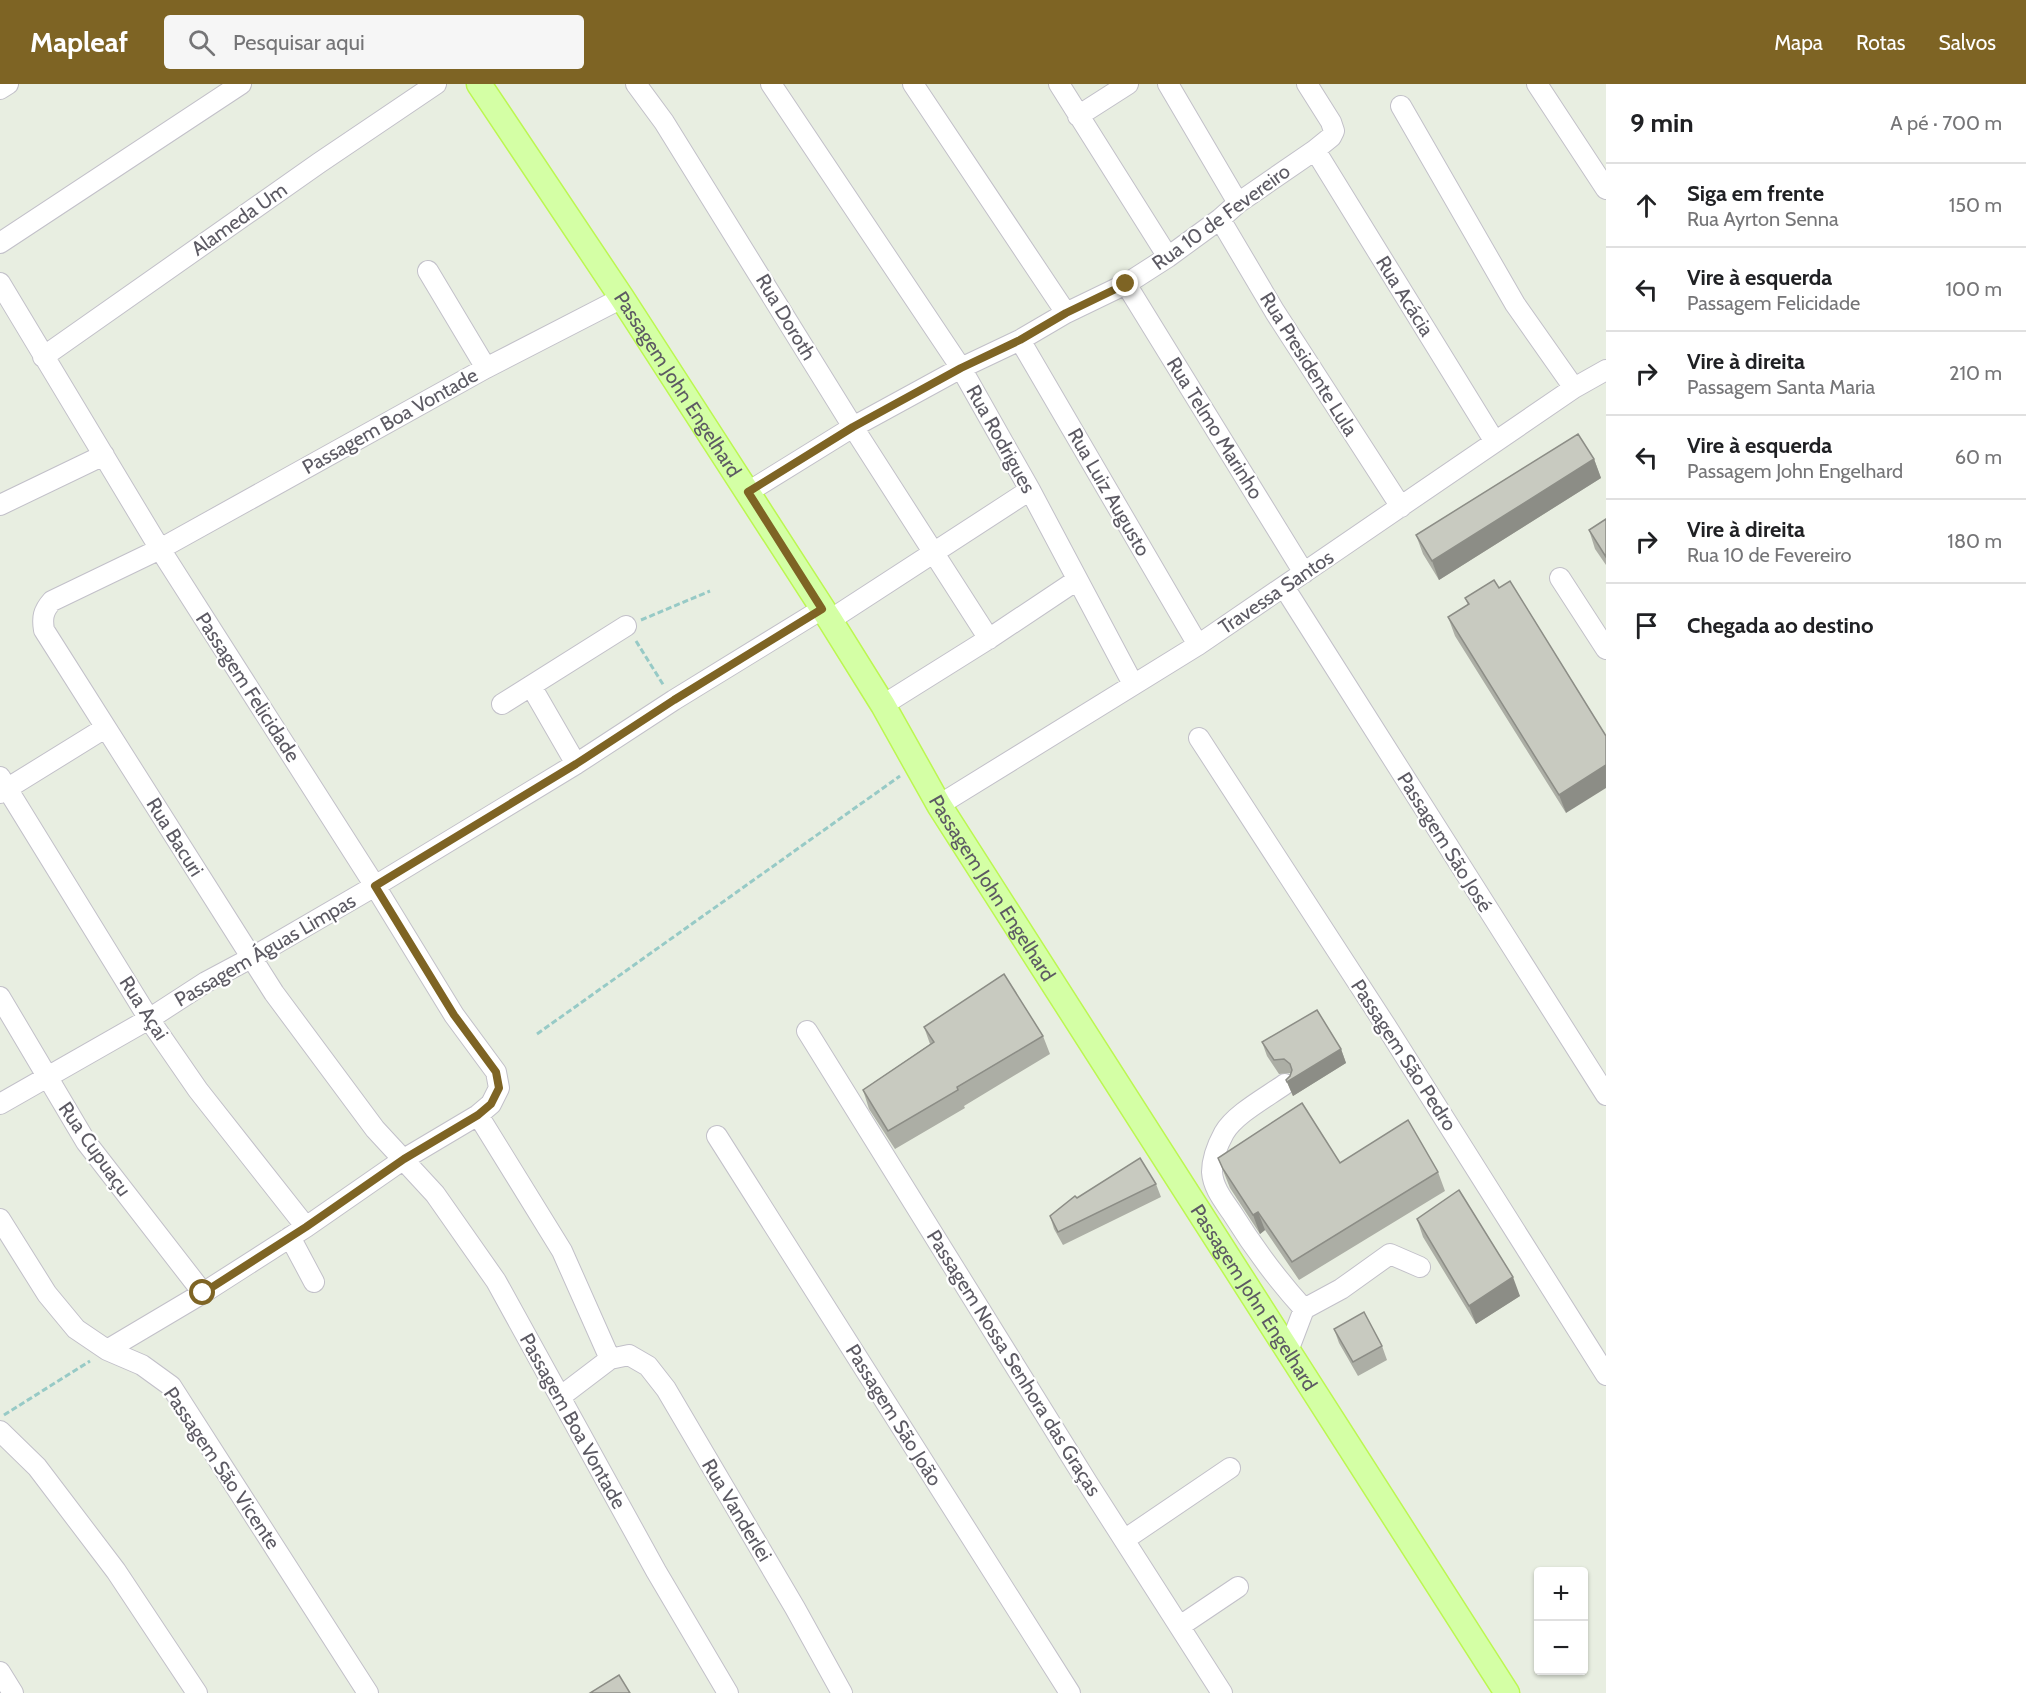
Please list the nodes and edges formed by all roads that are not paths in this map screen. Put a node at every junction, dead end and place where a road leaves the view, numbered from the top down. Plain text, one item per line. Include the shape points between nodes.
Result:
1 (8, 84) edge
2 (241, 84) edge
3 (436, 84) edge
4 (479, 84) edge
5 (636, 84) edge
6 (771, 84) edge
7 (913, 84) edge
8 (1059, 84) edge
9 (1128, 84) edge
10 (1168, 84) edge
11 (1307, 84) edge
12 (1537, 84) edge
13 (0, 89) edge
14 (1401, 106) dead end
15 (1078, 116) junction
16 (1315, 150) junction
17 (1606, 189) edge
18 (1238, 203) junction
19 (1220, 219) junction
20 (0, 243) edge
21 (1168, 256) junction
22 (428, 271) dead end
23 (0, 283) edge
24 (1126, 284) junction
25 (622, 298) junction
26 (1066, 313) junction
27 (1020, 340) junction
28 (43, 357) junction
29 (486, 368) junction
30 (961, 368) junction
31 (1606, 370) edge
32 (1574, 388) junction
33 (853, 427) junction
34 (1495, 442) junction
35 (104, 455) junction
36 (1030, 490) junction
37 (748, 492) junction
38 (0, 505) edge
39 (1401, 507) junction
40 (160, 549) junction
41 (934, 551) junction
42 (1304, 573) junction
43 (1560, 578) dead end
44 (1077, 580) junction
45 (1284, 587) junction
46 (826, 614) junction
47 (626, 626) road end
48 (989, 639) junction
49 (1198, 645) junction
50 (1606, 649) edge
51 (1133, 684) junction
52 (531, 686) junction
53 (502, 704) dead end
54 (883, 705) junction
55 (105, 728) junction
56 (1199, 738) dead end
57 (576, 764) junction
58 (2, 786) edge
59 (939, 805) junction
60 (375, 886) junction
61 (251, 958) junction
62 (0, 997) edge
63 (149, 1019) junction
64 (807, 1031) dead end
65 (47, 1077) junction
66 (1285, 1084) edge
67 (1606, 1095) edge
68 (0, 1104) edge
69 (478, 1115) junction
70 (717, 1136) dead end
71 (404, 1159) junction
72 (0, 1219) edge
73 (298, 1232) junction
74 (1420, 1267) dead end
75 (314, 1282) dead end
76 (203, 1293) junction
77 (1304, 1309) junction
78 (107, 1350) junction
79 (1288, 1351) junction
80 (610, 1359) junction
81 (1606, 1375) edge
82 (560, 1397) junction
83 (0, 1431) edge
84 (1230, 1468) dead end
85 (1124, 1540) junction
86 (1238, 1587) dead end
87 (1180, 1626) junction
88 (0, 1672) edge
89 (13, 1693) edge
90 (197, 1693) edge
91 (368, 1693) edge
92 (728, 1693) edge
93 (842, 1693) edge
94 (1070, 1693) edge
95 (1222, 1693) edge
96 (1507, 1693) edge

1 - 13 street
2 - 20 street
3 - 28 street, Alameda Um
4 - 25 main road, Passagem John Engelhard
5 - 33 street, Rua Doroth via 677,142
6 - 30 street, Rua Rodrigues
7 - 26 street
8 - 15 street
9 - 15 street
10 - 18 street
11 - 16 street, Rua 10 de Fevereiro via 1334,131
12 - 17 street
14 - 32 street via 1515,304
15 - 21 street
16 - 18 street, Rua 10 de Fevereiro
16 - 34 street, Rua Acácia
18 - 19 street, Rua 10 de Fevereiro
19 - 21 street, Rua 10 de Fevereiro
19 - 39 street, Rua Presidente Lula
21 - 24 street, Rua 10 de Fevereiro
22 - 29 street
23 - 28 street, Passagem Felicidade
24 - 26 street, Rua 10 de Fevereiro
24 - 42 street, Rua Telmo Marinho
25 - 29 street, Passagem Boa Vontade
25 - 37 main road, Passagem John Engelhard
26 - 27 street, Rua 10 de Fevereiro
27 - 30 street, Rua 10 de Fevereiro
27 - 49 street, Rua Luiz Augusto
28 - 35 street, Passagem Felicidade
29 - 40 street, Passagem Boa Vontade
30 - 33 street, Rua 10 de Fevereiro
30 - 36 street, Rua Rodrigues
31 - 32 street, Travessa Santos
32 - 34 street, Travessa Santos
33 - 37 street, Rua 10 de Fevereiro
33 - 41 street, Rua Doroth
34 - 39 street, Travessa Santos
35 - 38 street
35 - 40 street, Passagem Felicidade
36 - 41 street, Passagem Águas Limpas
36 - 44 street, Rua Rodrigues
37 - 46 main road, Passagem John Engelhard
39 - 42 street, Travessa Santos
40 - 55 street, Rua Bacuri via 52,601 42,619 44,630
40 - 60 street, Passagem Felicidade
41 - 46 street, Passagem Águas Limpas
41 - 48 street, Rua Doroth
42 - 45 street, Travessa Santos
43 - 50 street
44 - 48 street
44 - 51 street, Rua Rodrigues
45 - 49 street, Travessa Santos
45 - 67 street, Passagem São José
46 - 54 main road, Passagem John Engelhard
46 - 57 street, Passagem Águas Limpas via 674,700
47 - 52 street
48 - 54 street
49 - 51 street, Travessa Santos
51 - 59 street, Travessa Santos
52 - 53 street
52 - 57 street
54 - 59 main road, Passagem John Engelhard
55 - 58 street
55 - 61 street, Rua Bacuri
56 - 81 street, Passagem São Pedro
57 - 60 street, Passagem Águas Limpas
58 - 63 street, Rua Açai
59 - 79 main road, Passagem John Engelhard
60 - 61 street, Passagem Águas Limpas
60 - 69 street, Passagem Felicidade via 454,1015 496,1072 499,1088 491,1104
61 - 63 street, Passagem Águas Limpas
61 - 71 street, Rua Bacuri via 375,1129
62 - 65 street, Rua Cupuaçu
63 - 65 street, Passagem Águas Limpas
63 - 73 street, Rua Açai
64 - 85 street, Passagem Nossa Senhora das Graças
65 - 68 street, Passagem Águas Limpas
65 - 76 street, Rua Cupuaçu via 86,1142
66 - 77 street via 1225,1131 1215,1153 1212,1173 1217,1190 1251,1244
69 - 71 street
69 - 80 street via 562,1251
70 - 94 street, Passagem São João
71 - 73 street
71 - 82 street, Passagem Boa Vontade via 435,1194 496,1281
72 - 78 street, Passagem São Vicente via 47,1294 76,1329
73 - 75 street, Rua Açai
73 - 76 street
74 - 77 street via 1390,1254 1341,1289
76 - 78 street
77 - 79 street
78 - 91 street, Passagem São Vicente via 142,1365 171,1386
79 - 96 main road, Passagem John Engelhard
80 - 82 street
80 - 93 street, Rua Vanderlei via 629,1355 648,1366 666,1389
82 - 92 street, Passagem Boa Vontade
83 - 90 street via 37,1467 116,1571
84 - 85 street
85 - 87 street, Passagem Nossa Senhora das Graças
86 - 87 street
87 - 95 street, Passagem Nossa Senhora das Graças
88 - 89 street

